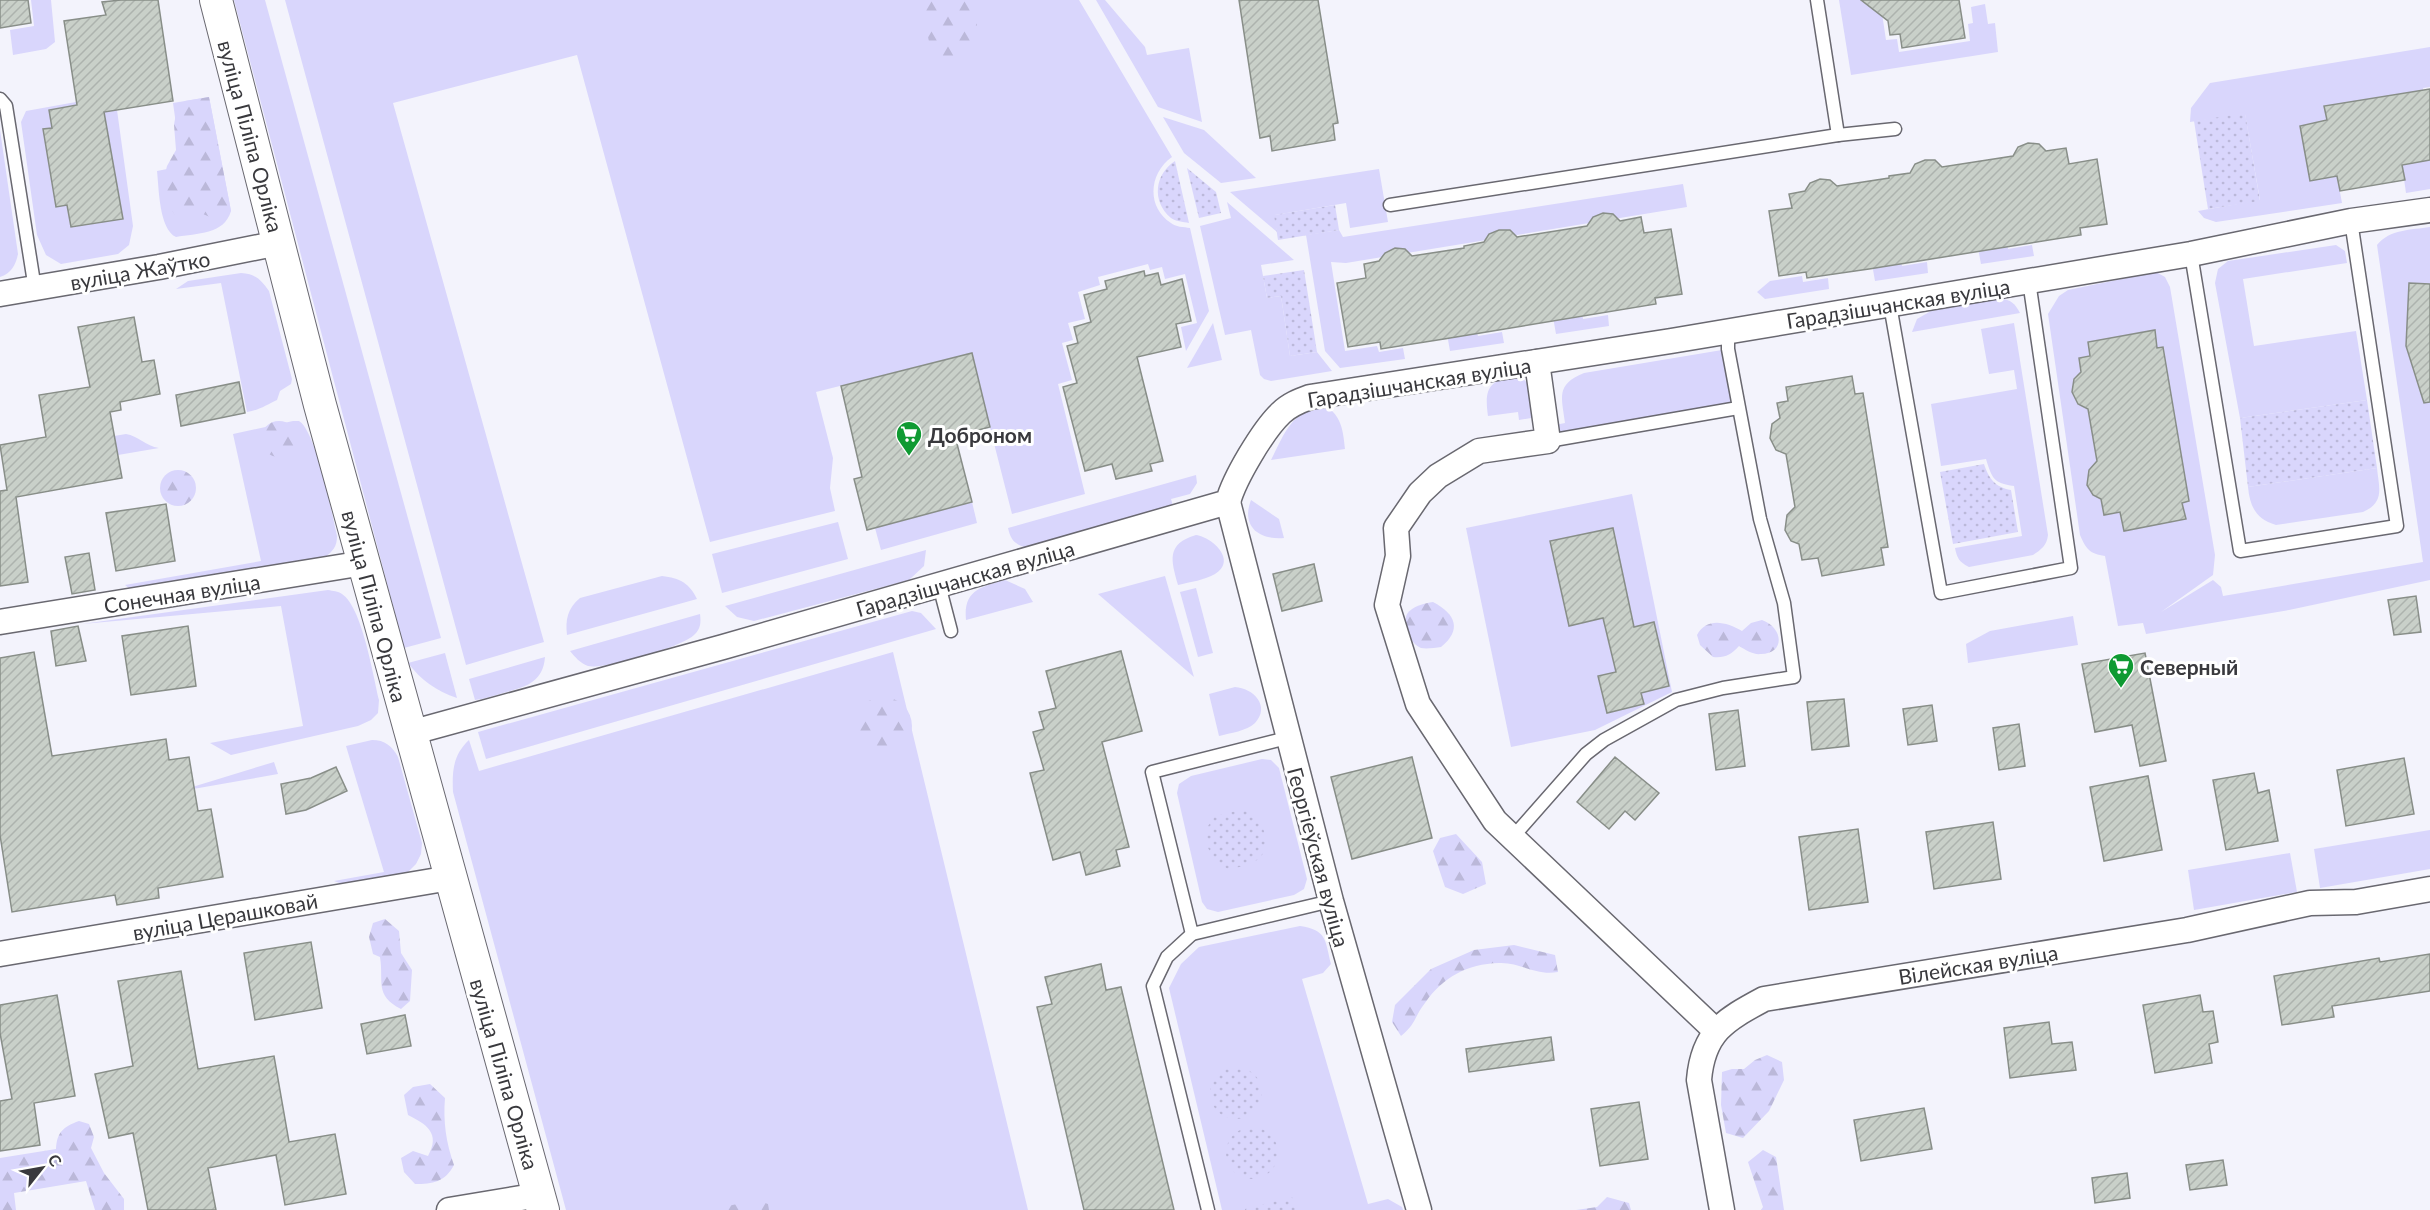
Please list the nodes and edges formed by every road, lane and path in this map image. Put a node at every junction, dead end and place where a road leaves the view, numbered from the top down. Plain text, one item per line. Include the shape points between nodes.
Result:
1 (216, 0) edge
2 (1817, 0) edge
3 (0, 99) edge
4 (1894, 129) dead end
5 (1838, 135) junction
6 (1390, 205) dead end
7 (2430, 210) edge
8 (2351, 221) junction
9 (279, 243) junction
10 (2191, 254) junction
11 (2029, 281) junction
12 (35, 288) junction
13 (0, 294) edge
14 (1890, 305) junction
15 (1728, 331) junction
16 (1537, 362) junction
17 (1738, 408) junction
18 (1548, 441) junction
19 (1228, 502) junction
20 (364, 563) junction
21 (939, 585) junction
22 (0, 622) edge
23 (951, 631) dead end
24 (410, 733) junction
25 (1287, 738) junction
26 (1512, 838) junction
27 (450, 878) junction
28 (2430, 889) edge
29 (1331, 901) junction
30 (1192, 934) junction
31 (0, 954) edge
32 (1716, 1031) junction
33 (541, 1202) edge
34 (449, 1210) edge
35 (1208, 1210) edge
36 (1419, 1210) edge
37 (1722, 1210) edge

1 - 9 street, вуліца Піліпа Орліка
2 - 5 lane
3 - 12 lane via 6,106
4 - 5 lane
5 - 6 lane
7 - 8 street, Гарадзішчанская вуліца
8 - 10 street, Гарадзішчанская вуліца
8 - 10 lane via 2397,526 2240,551
9 - 12 street, вуліца Жаўтко
9 - 20 street, вуліца Піліпа Орліка
10 - 11 street, Гарадзішчанская вуліца
11 - 14 street, Гарадзішчанская вуліца
11 - 14 lane via 2071,568 1941,593
12 - 13 street, вуліца Жаўтко
14 - 15 street, Гарадзішчанская вуліца
15 - 16 street, Гарадзішчанская вуліца
15 - 17 lane
16 - 18 street
16 - 19 street, Гарадзішчанская вуліца via 1310,397 1294,403 1270,426 1238,477
17 - 18 lane
17 - 26 lane via 1760,519 1784,603 1794,677 1676,700 1604,740 1586,754
18 - 26 street via 1479,451 1438,476 1420,493 1396,528 1398,556 1388,605 1418,704 1495,821
19 - 21 street, Гарадзішчанская вуліца
19 - 25 street, Георгіеўская вуліца
20 - 22 street, Сонечная вуліца
20 - 24 street, вуліца Піліпа Орліка
21 - 23 lane
21 - 24 street, Гарадзішчанская вуліца
24 - 27 street, вуліца Піліпа Орліка
25 - 29 street, Георгіеўская вуліца
25 - 30 lane via 1152,772
26 - 32 street
27 - 31 street, вуліца Церашковай
27 - 33 street, вуліца Піліпа Орліка
28 - 32 street, Вілейская вуліца via 2356,903 2310,903 2187,930 1764,999 1731,1017
29 - 30 lane
29 - 36 street, Георгіеўская вуліца
30 - 35 lane via 1167,957 1153,986
32 - 37 street, Вілейская вуліца via 1701,1062 1699,1080
33 - 34 street

